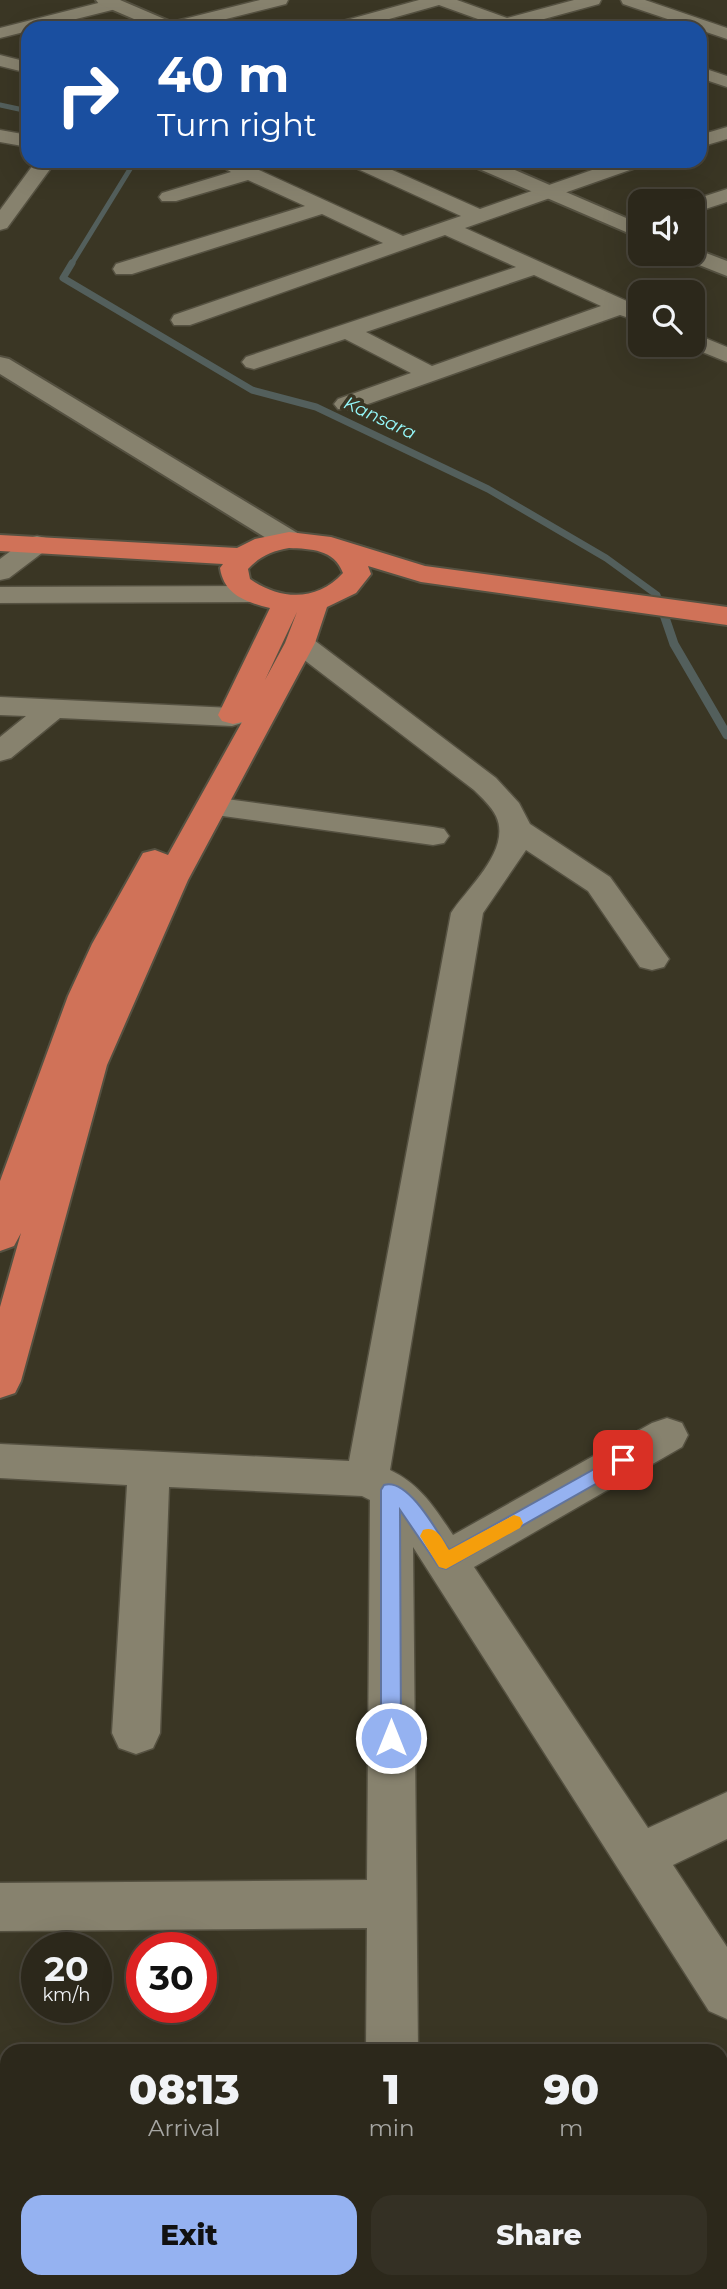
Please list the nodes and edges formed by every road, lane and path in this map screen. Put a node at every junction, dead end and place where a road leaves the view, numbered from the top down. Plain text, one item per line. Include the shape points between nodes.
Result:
1 (280, 0) edge
2 (437, 0) edge
3 (442, 0) edge
4 (593, 0) edge
5 (629, 0) edge
6 (113, 2) edge
7 (541, 15) junction
8 (44, 21) edge
9 (155, 21) edge
10 (198, 21) edge
11 (363, 21) edge
12 (488, 21) edge
13 (518, 21) edge
14 (560, 21) edge
15 (690, 21) edge
16 (707, 27) edge
17 (727, 34) edge
18 (0, 60) edge
19 (21, 66) edge
20 (707, 75) edge
21 (727, 82) edge
22 (707, 128) edge
23 (725, 133) edge
24 (0, 136) edge
25 (707, 139) edge
26 (21, 140) edge
27 (41, 168) edge
28 (239, 168) edge
29 (372, 168) edge
30 (493, 168) edge
31 (616, 168) edge
32 (250, 173) junction
33 (547, 191) junction
34 (727, 195) edge
35 (169, 197) dead end
36 (705, 203) edge
37 (323, 207) junction
38 (478, 216) junction
39 (0, 224) edge
40 (628, 224) edge
41 (445, 227) junction
42 (401, 243) junction
43 (705, 259) edge
44 (725, 267) edge
45 (535, 268) junction
46 (124, 269) dead end
47 (628, 310) edge
48 (628, 312) edge
49 (182, 320) dead end
50 (347, 331) junction
51 (705, 344) edge
52 (725, 352) edge
53 (254, 362) dead end
54 (0, 364) edge
55 (431, 374) junction
56 (7, 382) edge
57 (346, 404) dead end
58 (197, 513) dead end
59 (289, 540) junction
60 (0, 543) edge
61 (37, 544) junction
62 (242, 547) junction
63 (340, 548) junction
64 (0, 572) edge
65 (426, 575) junction
66 (348, 588) junction
67 (250, 594) junction
68 (0, 595) edge
69 (301, 602) junction
70 (727, 617) edge
71 (300, 643) junction
72 (0, 706) edge
73 (53, 709) junction
74 (232, 717) junction
75 (0, 752) edge
76 (212, 806) junction
77 (515, 828) junction
78 (433, 836) dead end
79 (652, 959) dead end
80 (0, 1236) edge
81 (0, 1381) edge
82 (667, 1435) dead end
83 (0, 1461) edge
84 (149, 1468) junction
85 (379, 1485) junction
86 (446, 1561) junction
87 (136, 1733) dead end
88 (727, 1815) edge
89 (638, 1857) junction
90 (391, 1904) junction
91 (0, 1906) edge
92 (727, 1993) edge
93 (392, 2044) edge

1 - 10 street
2 - 11 street
3 - 12 street
4 - 7 street
5 - 15 street
6 - 8 street
6 - 9 main road
7 - 13 street
7 - 14 street
16 - 17 street
18 - 19 street
20 - 21 street
22 - 23 street
23 - 25 street
24 - 26 street
27 - 39 street
28 - 32 street
29 - 38 street
30 - 33 main road
31 - 33 street
32 - 35 street
32 - 37 street
33 - 38 street
33 - 40 main road
34 - 36 street
37 - 42 street
37 - 46 street
38 - 41 street
41 - 42 street
41 - 45 street
42 - 49 street
43 - 44 main road
45 - 47 street
45 - 50 street
48 - 55 street
50 - 53 street
50 - 55 street
51 - 52 street
54 - 56 main road
55 - 57 street
56 - 58 main road
56 - 59 main road
59 - 62 highway
59 - 63 highway
60 - 61 highway
61 - 62 highway
61 - 64 street
62 - 67 highway via 234,568 236,582
63 - 65 highway
63 - 66 highway via 354,560 357,574
65 - 66 highway
65 - 70 highway
66 - 69 highway
67 - 68 street
67 - 69 highway via 273,602
69 - 71 highway
69 - 74 highway
71 - 76 highway
71 - 77 street via 485,784 506,807
72 - 73 street
73 - 74 street
73 - 75 street
74 - 80 highway via 98,968
76 - 78 street
76 - 81 highway via 171,880 88,1065
77 - 79 street via 599,884
77 - 85 street via 510,852 467,913
82 - 86 street
83 - 84 street
84 - 85 street
84 - 87 street
85 - 86 street via 412,1510
85 - 90 street
86 - 89 street
88 - 89 street
89 - 92 street
90 - 91 street
90 - 93 street

